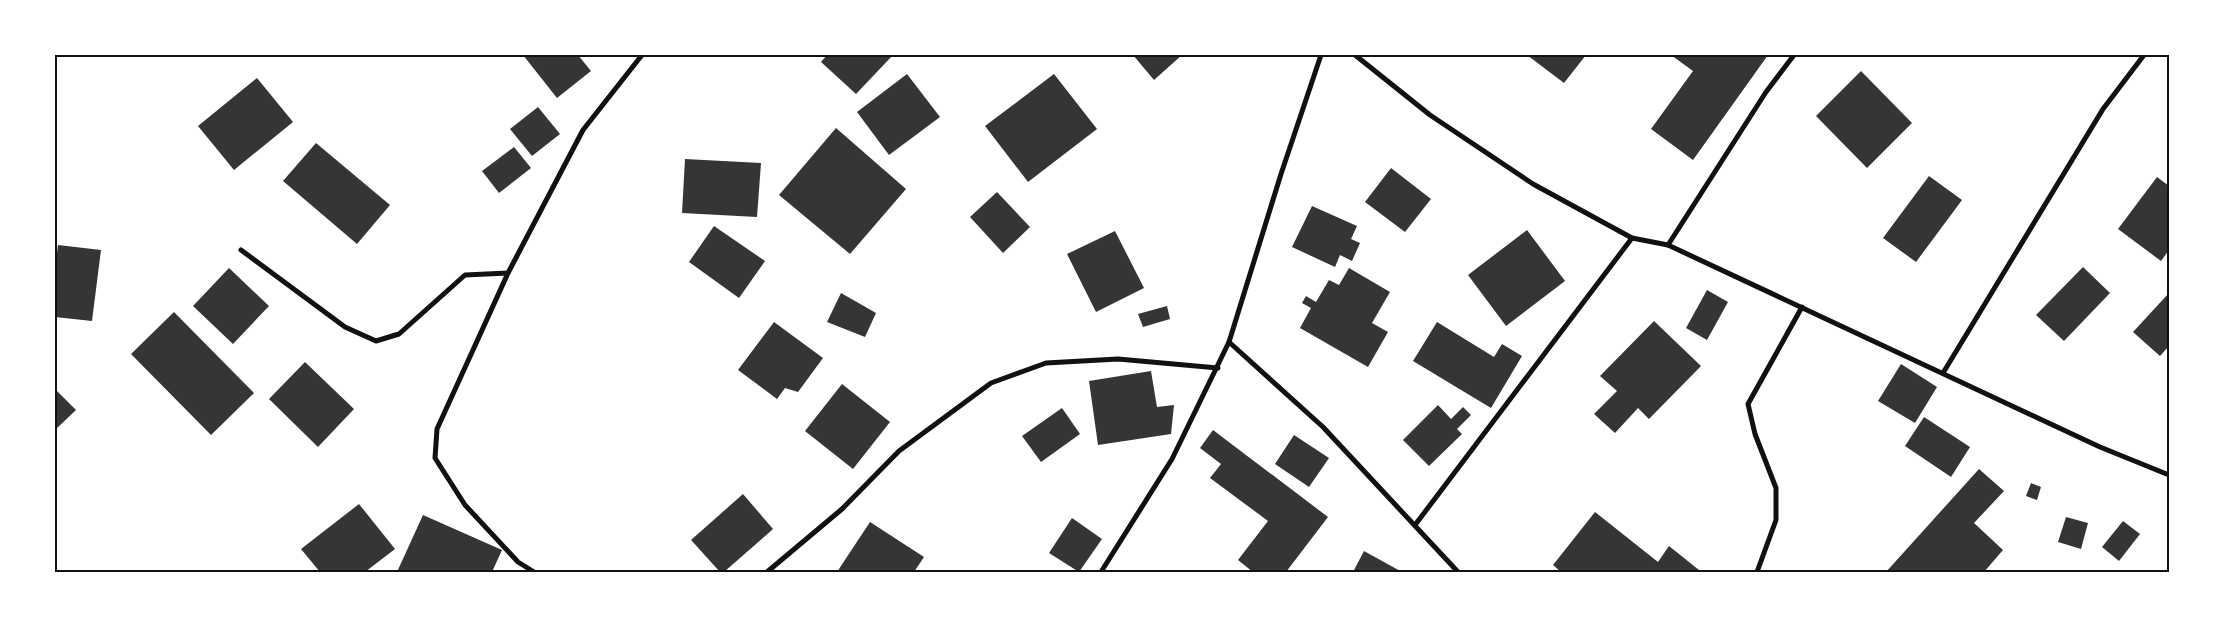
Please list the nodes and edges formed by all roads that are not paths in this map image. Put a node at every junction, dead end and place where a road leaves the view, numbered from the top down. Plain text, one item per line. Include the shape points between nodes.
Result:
1 (642, 55) edge
2 (1321, 55) edge
3 (1355, 55) edge
4 (1794, 55) edge
5 (2144, 55) edge
6 (1632, 238) junction
7 (1668, 245) junction
8 (241, 250) dead end
9 (508, 272) junction
10 (1802, 307) junction
11 (1230, 342) junction
12 (1218, 368) junction
13 (1943, 373) junction
14 (2169, 475) edge
15 (1415, 525) junction
16 (534, 572) edge
17 (767, 572) edge
18 (1101, 572) edge
19 (1458, 572) edge
20 (1757, 572) edge

1 - 9 street via 583,130
2 - 11 street
3 - 6 street via 1430,115 1533,184
4 - 7 street via 1766,92
5 - 13 street via 2103,109
6 - 7 street
6 - 15 street
7 - 10 street
8 - 9 street via 345,327 376,341 399,334 465,275
9 - 16 street via 437,429 435,458 465,505 518,562
10 - 13 street
10 - 20 street via 1748,404 1755,434 1776,488 1776,520
11 - 12 street
11 - 15 street via 1323,427
12 - 17 street via 1118,359 1055,363 991,383 899,451 842,509
12 - 18 street via 1172,458
13 - 14 street via 2100,447
15 - 19 street

